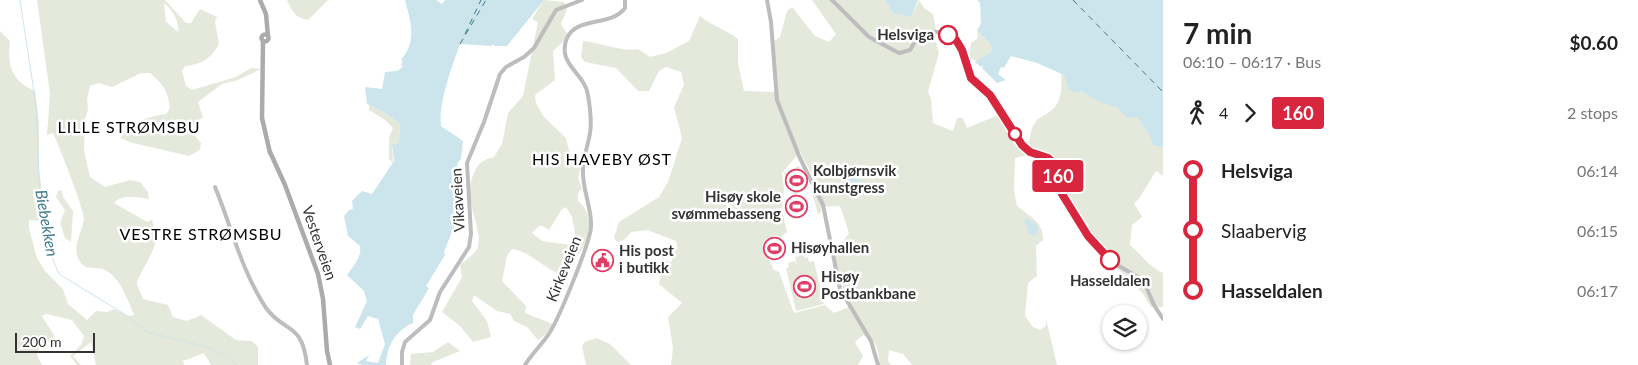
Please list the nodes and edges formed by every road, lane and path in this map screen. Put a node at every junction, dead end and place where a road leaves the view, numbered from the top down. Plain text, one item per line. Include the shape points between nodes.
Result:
1 (260, 0) edge
2 (582, 0) edge
3 (625, 0) edge
4 (767, 0) edge
5 (832, 0) edge
6 (215, 187) dead end
7 (1163, 318) edge
8 (327, 351) junction
9 (306, 365) edge
10 (326, 365) edge
11 (330, 365) edge
12 (402, 365) edge
13 (525, 365) edge
14 (878, 365) edge

1 - 8 main road, Vesterveien via 267,21 262,118 270,152 320,281
2 - 12 main road, Vikaveien via 556,10 534,48 500,74 467,160 469,247 440,292 430,320 405,342
3 - 13 main road, Kirkeveien via 626,7 619,15 577,27 566,40 568,63 584,84 588,96 591,129 583,175 591,229 553,326
4 - 14 main road via 777,100 823,205 840,289 871,341
5 - 7 main road via 869,37 899,53 910,50 919,35 925,32 940,32 956,40 964,52 971,78 990,95 1022,145 1054,163 1062,194 1088,236 1114,263 1143,280
6 - 9 main road via 248,275 266,308 298,336
8 - 10 main road, Vesterveien
8 - 11 main road, Vesterveien

